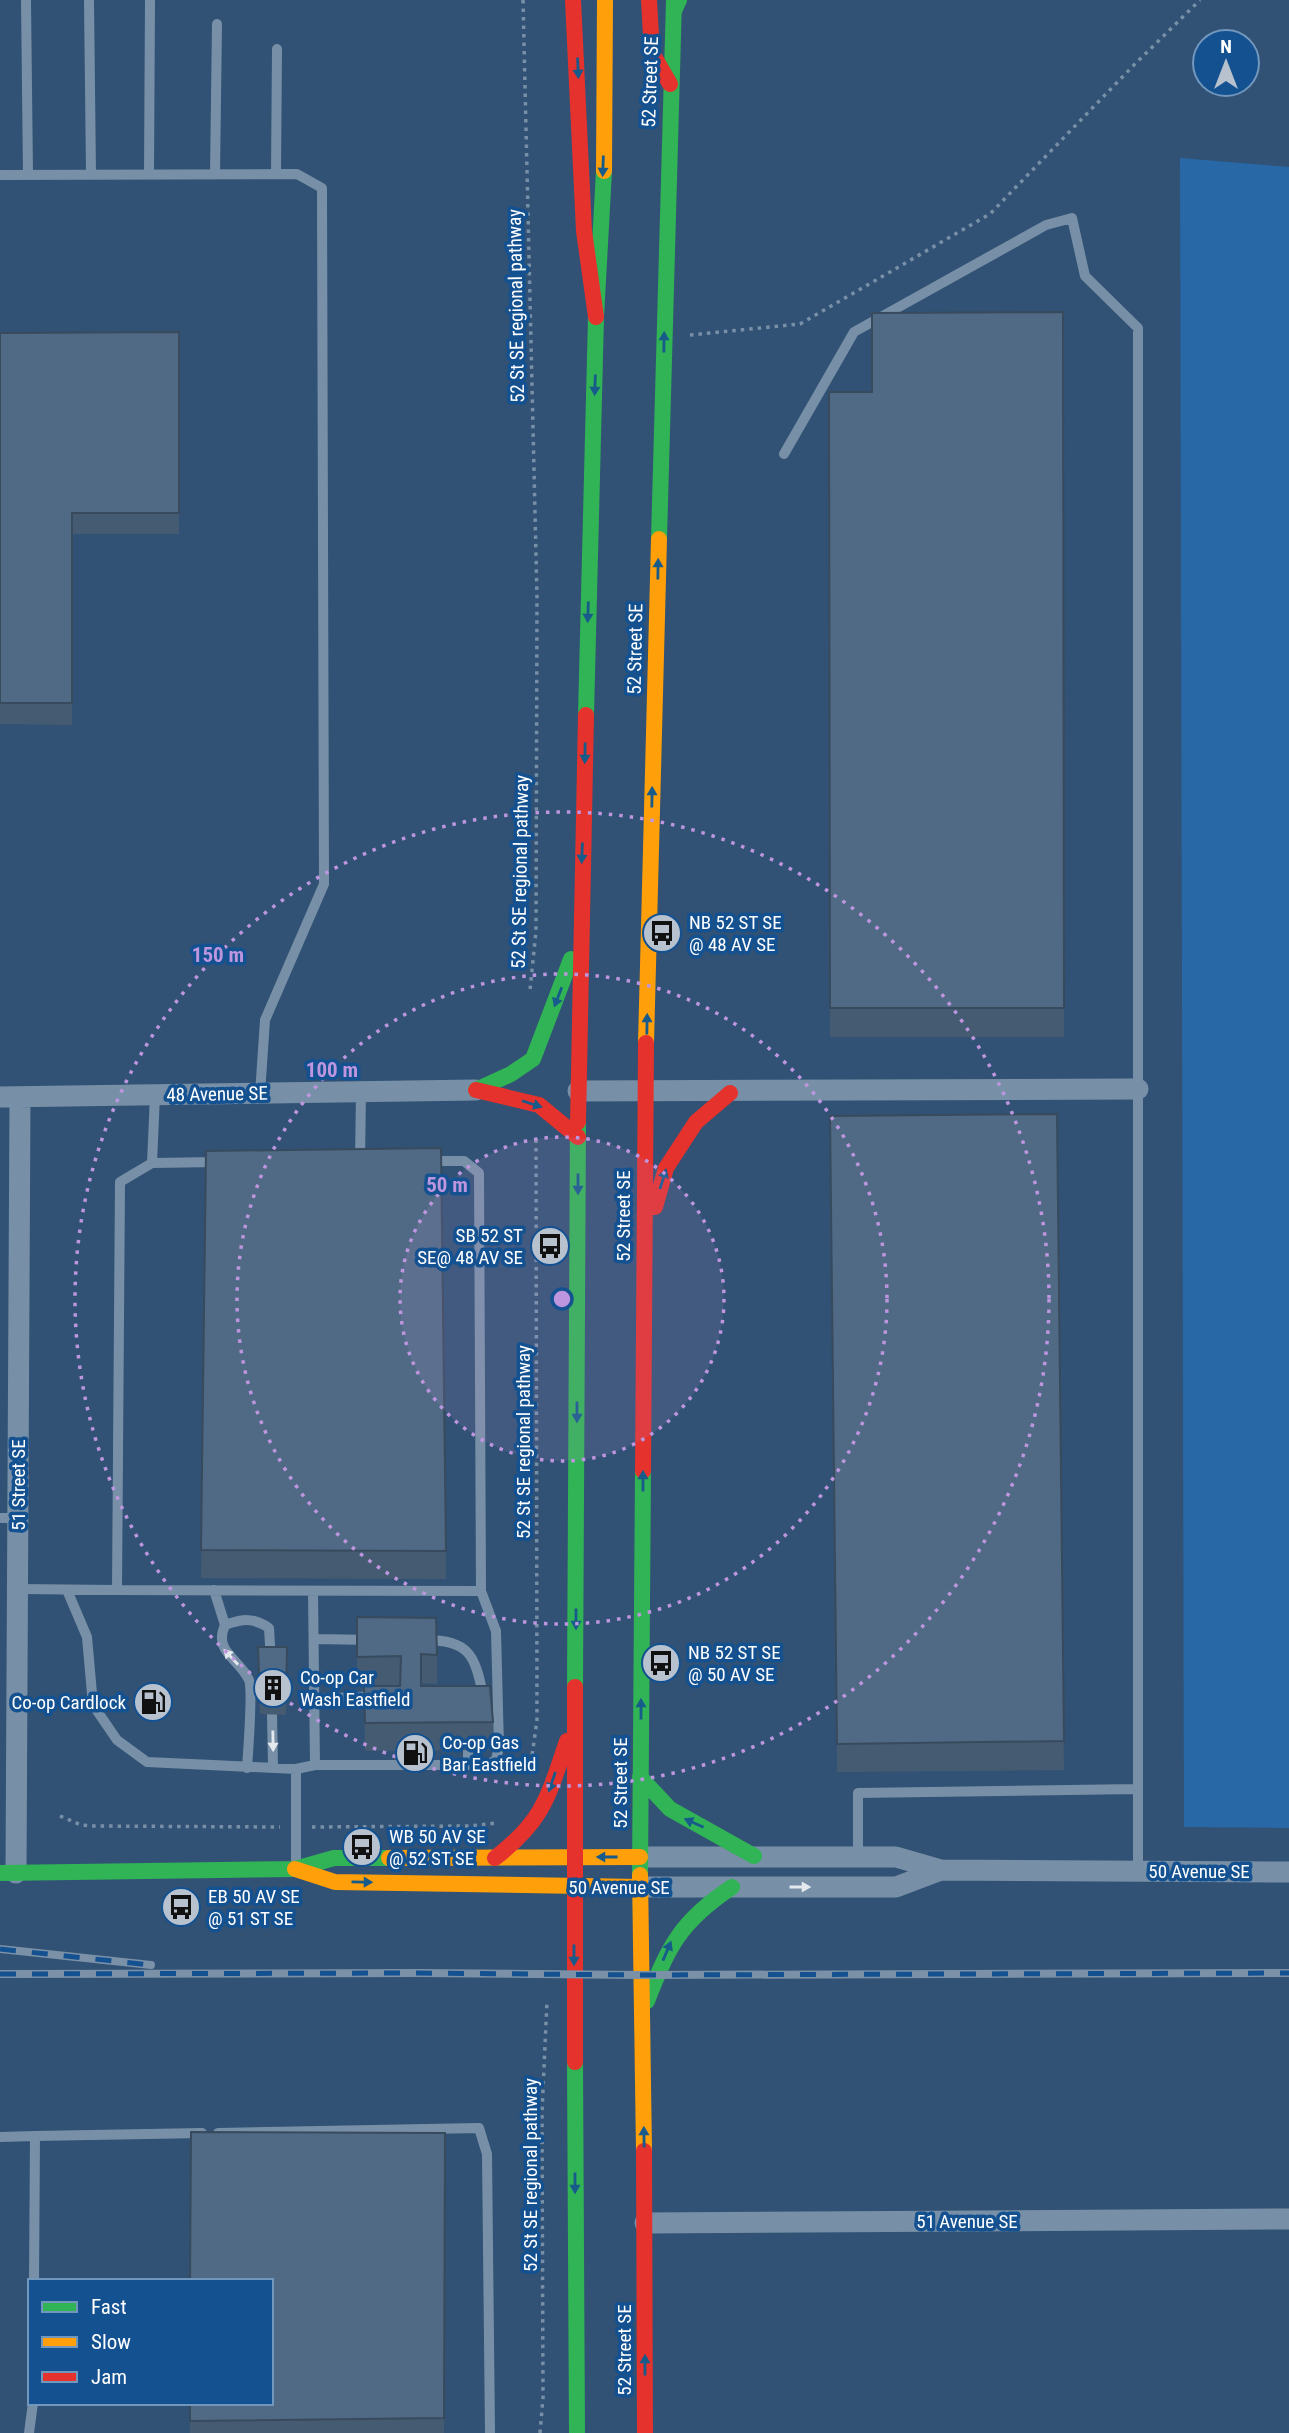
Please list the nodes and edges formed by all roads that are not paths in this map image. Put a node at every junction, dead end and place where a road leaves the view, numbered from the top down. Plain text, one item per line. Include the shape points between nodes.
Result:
1 (150, 0) edge
2 (573, 0) edge
3 (605, 0) edge
4 (649, 0) edge
5 (26, 1) edge
6 (89, 1) edge
7 (676, 4) edge
8 (217, 24) dead end
9 (277, 49) dead end
10 (670, 84) junction
11 (91, 174) junction
12 (149, 174) junction
13 (215, 174) junction
14 (276, 174) junction
15 (0, 175) edge
16 (28, 175) junction
17 (596, 317) junction
18 (785, 454) dead end
19 (580, 933) junction
20 (1138, 1089) junction
21 (476, 1090) junction
22 (578, 1091) junction
23 (361, 1092) junction
24 (645, 1092) junction
25 (730, 1093) junction
26 (260, 1094) junction
27 (155, 1095) junction
28 (10, 1097) edge
29 (578, 1137) junction
30 (348, 1161) edge
31 (362, 1161) junction
32 (375, 1161) edge
33 (413, 1161) edge
34 (236, 1162) edge
35 (152, 1163) junction
36 (644, 1244) junction
37 (9, 1518) edge
38 (17, 1589) junction
39 (67, 1590) junction
40 (117, 1590) junction
41 (214, 1590) junction
42 (313, 1591) junction
43 (481, 1591) junction
44 (225, 1625) junction
45 (315, 1639) junction
46 (386, 1640) edge
47 (411, 1640) edge
48 (271, 1662) edge
49 (498, 1695) junction
50 (316, 1699) junction
51 (388, 1699) edge
52 (272, 1714) dead end
53 (575, 1717) junction
54 (434, 1750) dead end
55 (468, 1750) dead end
56 (386, 1751) dead end
57 (316, 1765) junction
58 (387, 1765) junction
59 (435, 1765) junction
60 (468, 1765) junction
61 (247, 1768) junction
62 (273, 1769) junction
63 (296, 1769) junction
64 (640, 1777) junction
65 (1138, 1789) junction
66 (754, 1856) junction
67 (574, 1857) junction
68 (640, 1857) junction
69 (858, 1857) junction
70 (495, 1858) junction
71 (295, 1869) junction
72 (941, 1870) junction
73 (1138, 1871) junction
74 (1289, 1872) edge
75 (8, 1873) edge
76 (574, 1887) junction
77 (640, 1887) junction
78 (732, 1887) junction
79 (642, 2014) junction
80 (35, 2136) junction
81 (0, 2137) edge
82 (1289, 2219) edge
83 (645, 2223) junction
84 (34, 2279) edge
85 (33, 2405) edge
86 (575, 2429) edge
87 (29, 2433) edge
88 (490, 2433) edge
89 (645, 2433) edge

1 - 12 lane
2 -> 17 main road via 584,231
3 -> 17 main road via 604,163
4 - 10 main road via 652,52
5 - 16 lane
6 - 11 lane
7 - 10 main road, 52 Street SE
8 - 13 lane
9 - 14 lane
24 -> 10 main road, 52 Street SE
11 - 12 lane
11 - 16 lane
12 - 13 lane
13 - 14 lane
14 - 26 lane via 297,174 322,188 324,884 265,1020
15 - 16 lane
17 -> 19 main road
18 - 20 lane via 853,332 1046,225 1072,218 1085,276 1138,328
19 -> 21 main road via 533,1059
19 - 22 main road
20 - 25 street
20 - 65 lane
21 - 23 street, 48 Avenue SE
21 -> 29 main road via 539,1105
22 - 24 street
22 - 29 main road
23 - 26 street, 48 Avenue SE
23 - 31 lane
24 - 25 street
24 - 36 main road, 52 Street SE
36 -> 25 main road via 666,1168 696,1122
26 - 27 street, 48 Avenue SE
27 - 28 street, 48 Avenue SE
27 - 35 lane
28 - 37 street, 51 Street SE
29 -> 53 main road
30 - 31 lane
31 - 32 lane
33 - 43 lane via 464,1161 479,1173
34 - 35 lane
35 - 40 lane via 120,1182
64 -> 36 main road, 52 Street SE
37 - 38 street, 51 Street SE
38 - 39 lane
38 - 75 street, 51 Street SE
39 - 40 lane
39 - 61 lane via 87,1637 93,1705 117,1740 147,1762
40 - 41 lane
41 - 42 lane
41 - 44 lane
42 - 43 lane
42 - 45 lane
43 - 49 lane via 496,1631
44 - 48 lane via 242,1619 269,1628
61 -> 44 lane via 250,1682 223,1648 220,1634
45 - 46 lane
45 - 50 lane
47 - 49 lane via 459,1645 473,1658 479,1695
49 - 60 lane via 496,1759 489,1765
50 - 51 lane
50 - 57 lane
52 -> 62 lane
53 - 67 main road
53 -> 70 main road via 545,1803 525,1833
54 - 59 lane
55 - 60 lane
56 - 58 lane
57 - 58 lane
57 - 63 lane
58 - 59 lane
59 - 60 lane
61 - 62 lane
62 - 63 lane
63 - 71 lane
66 -> 64 main road via 670,1809
64 - 68 main road, 52 Street SE
65 - 69 lane via 858,1793
65 - 73 lane
66 - 68 street, 50 Avenue SE
66 - 69 street, 50 Avenue SE
68 -> 67 main road, 50 Avenue SE
67 - 70 main road, 50 Avenue SE
67 - 76 main road
68 - 77 main road, 52 Street SE
69 - 72 street, 50 Avenue SE via 896,1857
70 - 71 main road, 50 Avenue SE via 334,1858
71 - 75 main road, 50 Avenue SE
71 -> 76 main road, 50 Avenue SE via 335,1882
72 - 73 street, 50 Avenue SE
78 -> 72 street, 50 Avenue SE via 896,1887
73 - 74 street, 50 Avenue SE
76 - 77 main road, 50 Avenue SE
76 -> 86 main road
77 - 78 street, 50 Avenue SE
77 - 79 main road, 52 Street SE
79 -> 78 main road via 672,1940 693,1914
83 -> 79 main road, 52 Street SE
80 - 81 lane
80 - 84 lane
80 - 88 lane via 479,2127 487,2154
82 - 83 street, 51 Avenue SE
89 -> 83 main road, 52 Street SE
85 - 87 lane

